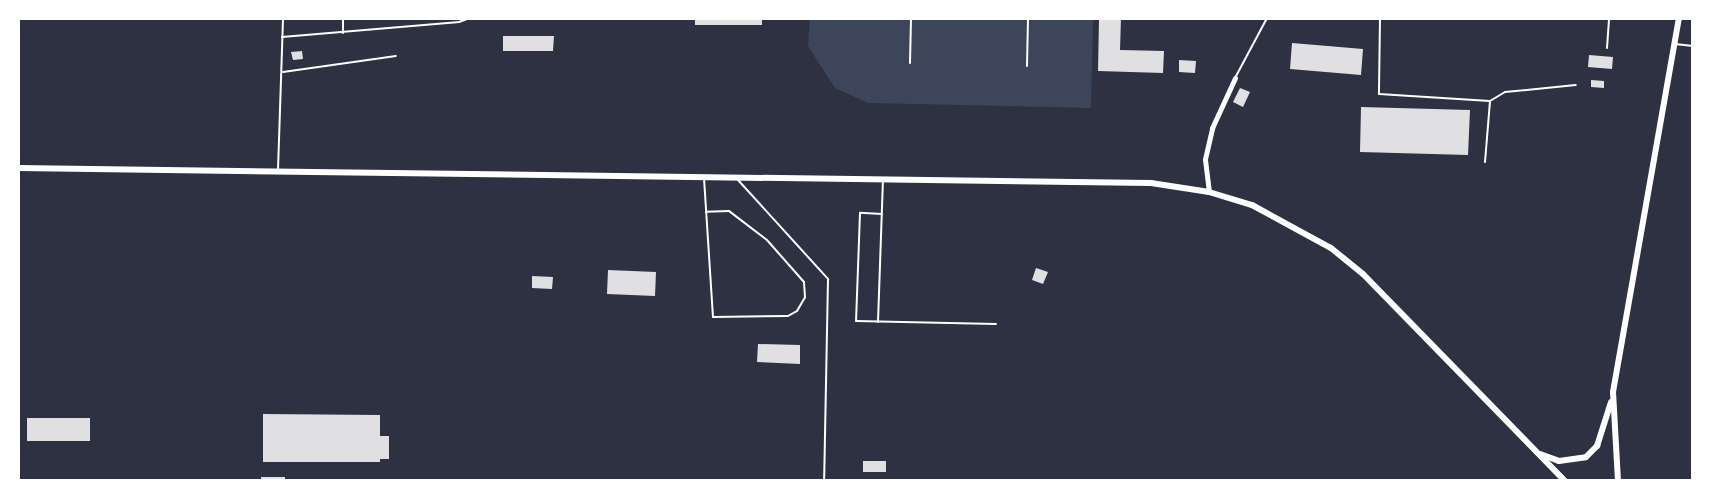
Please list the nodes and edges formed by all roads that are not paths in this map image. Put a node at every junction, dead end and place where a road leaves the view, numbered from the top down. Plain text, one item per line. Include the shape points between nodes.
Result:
1 (283, 18) edge
2 (343, 18) edge
3 (470, 18) edge
4 (911, 18) edge
5 (1028, 18) edge
6 (1267, 18) edge
7 (1380, 18) edge
8 (1609, 18) edge
9 (1679, 18) edge
10 (343, 33) junction
11 (282, 37) junction
12 (1675, 44) junction
13 (1693, 46) edge
14 (1607, 48) dead end
15 (396, 56) dead end
16 (910, 63) dead end
17 (1027, 66) dead end
18 (283, 72) junction
19 (1235, 78) joint
20 (1576, 85) dead end
21 (1490, 101) junction
22 (1485, 162) dead end
23 (18, 168) edge
24 (278, 170) junction
25 (704, 178) junction
26 (736, 178) junction
27 (883, 180) junction
28 (1209, 192) junction
29 (706, 212) junction
30 (882, 214) junction
31 (878, 322) junction
32 (996, 324) dead end
33 (1613, 392) junction
34 (1538, 453) junction
35 (824, 481) edge
36 (1565, 481) edge
37 (1618, 481) edge

1 - 11 lane
2 - 10 lane
3 - 10 lane
4 - 16 lane
5 - 17 lane
6 - 19 lane
7 - 21 lane via 1379,94
8 - 14 lane
9 - 12 street
10 - 11 lane
11 - 18 lane
12 - 13 lane
12 - 33 street
15 - 18 lane
18 - 24 lane
19 - 28 street via 1212,128 1205,159
20 - 21 lane via 1505,92
21 - 22 lane
23 - 24 street
24 - 25 street
25 - 26 street
25 - 29 lane
26 - 27 street
26 - 35 lane via 828,279
27 - 28 street via 1151,183
27 - 30 lane
28 - 34 street via 1252,205 1331,248 1362,274
29 - 29 lane via 713,317 788,316 797,311 805,297 804,282 767,240 729,211
30 - 31 lane
30 - 31 lane via 860,213 859,225 856,321
31 - 32 lane
33 - 34 street via 1597,446 1586,457 1559,460
33 - 37 street
34 - 36 street

